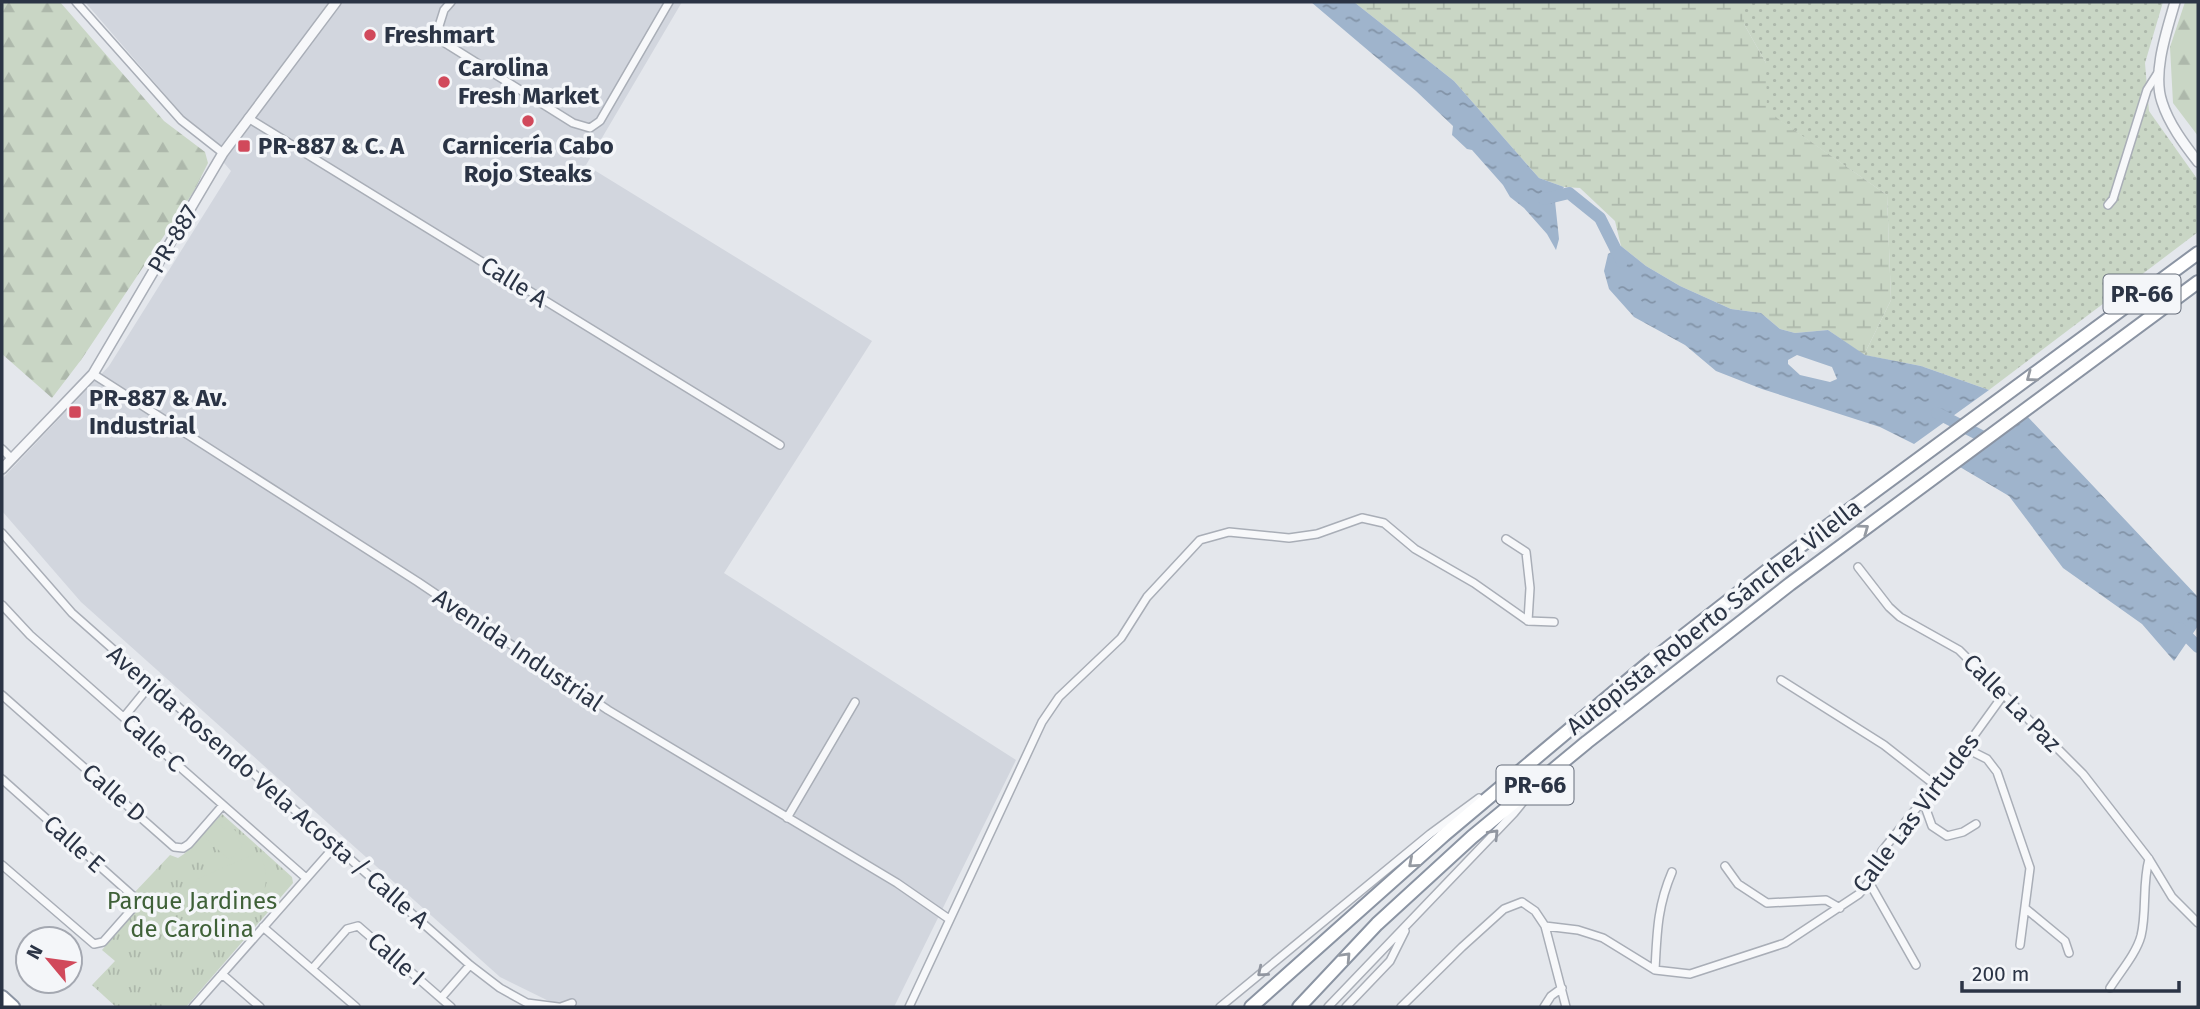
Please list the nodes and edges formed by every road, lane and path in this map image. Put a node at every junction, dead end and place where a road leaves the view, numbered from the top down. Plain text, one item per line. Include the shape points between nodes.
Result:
1 (76, 2) edge
2 (336, 2) edge
3 (451, 2) edge
4 (669, 2) edge
5 (2175, 2) edge
6 (2159, 71) junction
7 (248, 118) junction
8 (223, 153) junction
9 (2198, 162) edge
10 (2108, 205) dead end
11 (2198, 253) edge
12 (2198, 282) edge
13 (93, 374) junction
14 (780, 445) dead end
15 (2, 449) edge
16 (12, 459) junction
17 (2, 469) edge
18 (2, 533) edge
19 (1506, 539) dead end
20 (1858, 567) dead end
21 (2, 605) edge
22 (1528, 621) junction
23 (1554, 622) dead end
24 (1782, 680) dead end
25 (151, 684) junction
26 (2004, 694) junction
27 (2, 695) edge
28 (855, 702) dead end
29 (124, 716) junction
30 (1965, 748) junction
31 (1528, 763) junction
32 (2, 779) edge
33 (1538, 783) junction
34 (1936, 785) junction
35 (1923, 801) junction
36 (223, 805) junction
37 (787, 818) junction
38 (1976, 824) dead end
39 (335, 846) junction
40 (2149, 859) junction
41 (2, 865) edge
42 (1725, 866) dead end
43 (1672, 872) dead end
44 (306, 878) junction
45 (1869, 882) junction
46 (1840, 908) junction
47 (2025, 908) junction
48 (949, 919) junction
49 (1409, 923) junction
50 (2198, 923) edge
51 (1545, 926) junction
52 (263, 927) junction
53 (2021, 945) dead end
54 (2068, 953) dead end
55 (470, 965) junction
56 (1916, 965) dead end
57 (312, 969) junction
58 (1655, 970) junction
59 (222, 974) junction
60 (1562, 988) junction
61 (2110, 988) dead end
62 (2, 997) edge
63 (441, 998) junction
64 (572, 1003) dead end
65 (13, 1007) edge
66 (193, 1007) edge
67 (260, 1007) edge
68 (356, 1007) edge
69 (451, 1007) edge
70 (559, 1007) edge
71 (909, 1007) edge
72 (1220, 1007) edge
73 (1251, 1007) edge
74 (1299, 1007) edge
75 (1328, 1007) edge
76 (1346, 1007) edge
77 (1401, 1007) edge
78 (1544, 1007) edge
79 (1566, 1007) edge

1 - 8 street via 181,120
2 - 7 street, PR-887
3 - 4 street via 439,26 445,43 573,123 590,128 600,121
5 - 6 street
6 - 9 street via 2161,99 2169,118
6 - 10 street via 2147,90
7 - 8 street, PR-887
7 - 14 street, Calle A
8 - 13 street, PR-887
11 -> 31 highway, Autopista Roberto Sánchez Vilella / PR-66 via 1768,570
33 -> 12 highway, Autopista Roberto Sánchez Vilella / PR-66 via 1790,584
13 - 16 street, PR-887
13 - 37 street, Avenida Industrial via 608,710
15 - 16 street
16 - 17 street, PR-887
18 - 25 street, Avenida Rosendo Vela Acosta / Calle A via 72,613
19 - 22 street via 1527,552
20 - 26 street, Calle La Paz via 1900,617 1959,650
21 - 29 street, Calle C
22 - 23 street
22 - 48 street via 1415,549 1384,523 1362,518 1317,534 1289,538 1229,532 1200,540 1147,597 1121,638 1059,697 1042,722
24 - 34 street via 1884,745
25 - 29 street
25 - 39 street, Avenida Rosendo Vela Acosta / Calle A
26 - 30 street, Calle Las Virtudes
26 - 40 street, Calle La Paz via 2082,774
27 - 36 street, Calle D via 174,847 190,844
28 - 37 street
29 - 36 street, Calle C
30 - 34 street, Calle Las Virtudes
30 - 47 street via 1987,759 1997,772 2030,868
31 -> 72 street via 1430,834
31 -> 73 highway, Autopista Roberto Sánchez Vilella / PR-66
32 - 41 street, Calle E via 133,896 133,908 103,942 94,944
49 -> 33 street
74 -> 33 highway, Autopista Roberto Sánchez Vilella / PR-66 via 1377,924
34 - 35 street, Calle Las Virtudes
35 - 38 street via 1932,826 1947,836
35 - 45 street, Calle Las Virtudes via 1882,851
36 - 44 street, Calle C
37 - 48 street, Avenida Industrial
39 - 44 street
39 - 55 street, Avenida Rosendo Vela Acosta / Calle A
40 - 50 street, Calle La Paz via 2172,897
40 - 61 street via 2141,936
42 - 46 street via 1738,884 1767,903 1826,900
43 - 58 street via 1656,925
44 - 52 street
45 - 46 street, Calle Las Virtudes
45 - 56 street
46 - 58 street, Calle Las Virtudes via 1785,943 1690,974
47 - 53 street
47 - 54 street via 2065,941
48 - 71 street
49 - 75 street
49 - 76 street via 1390,961
51 - 58 street, Calle Las Virtudes via 1603,938
51 - 60 street
51 - 77 street via 1535,911 1521,902 1504,909
52 - 57 street
52 - 59 street
55 - 63 street
55 - 70 street, Avenida Rosendo Vela Acosta / Calle A via 527,1003
57 - 63 street, Calle I via 347,929 358,926
57 - 68 street
59 - 66 street
59 - 67 street
60 - 78 street
60 - 79 street
62 - 65 highway
63 - 69 street, Calle I
64 - 70 street, Avenida Rosendo Vela Acosta / Calle A

